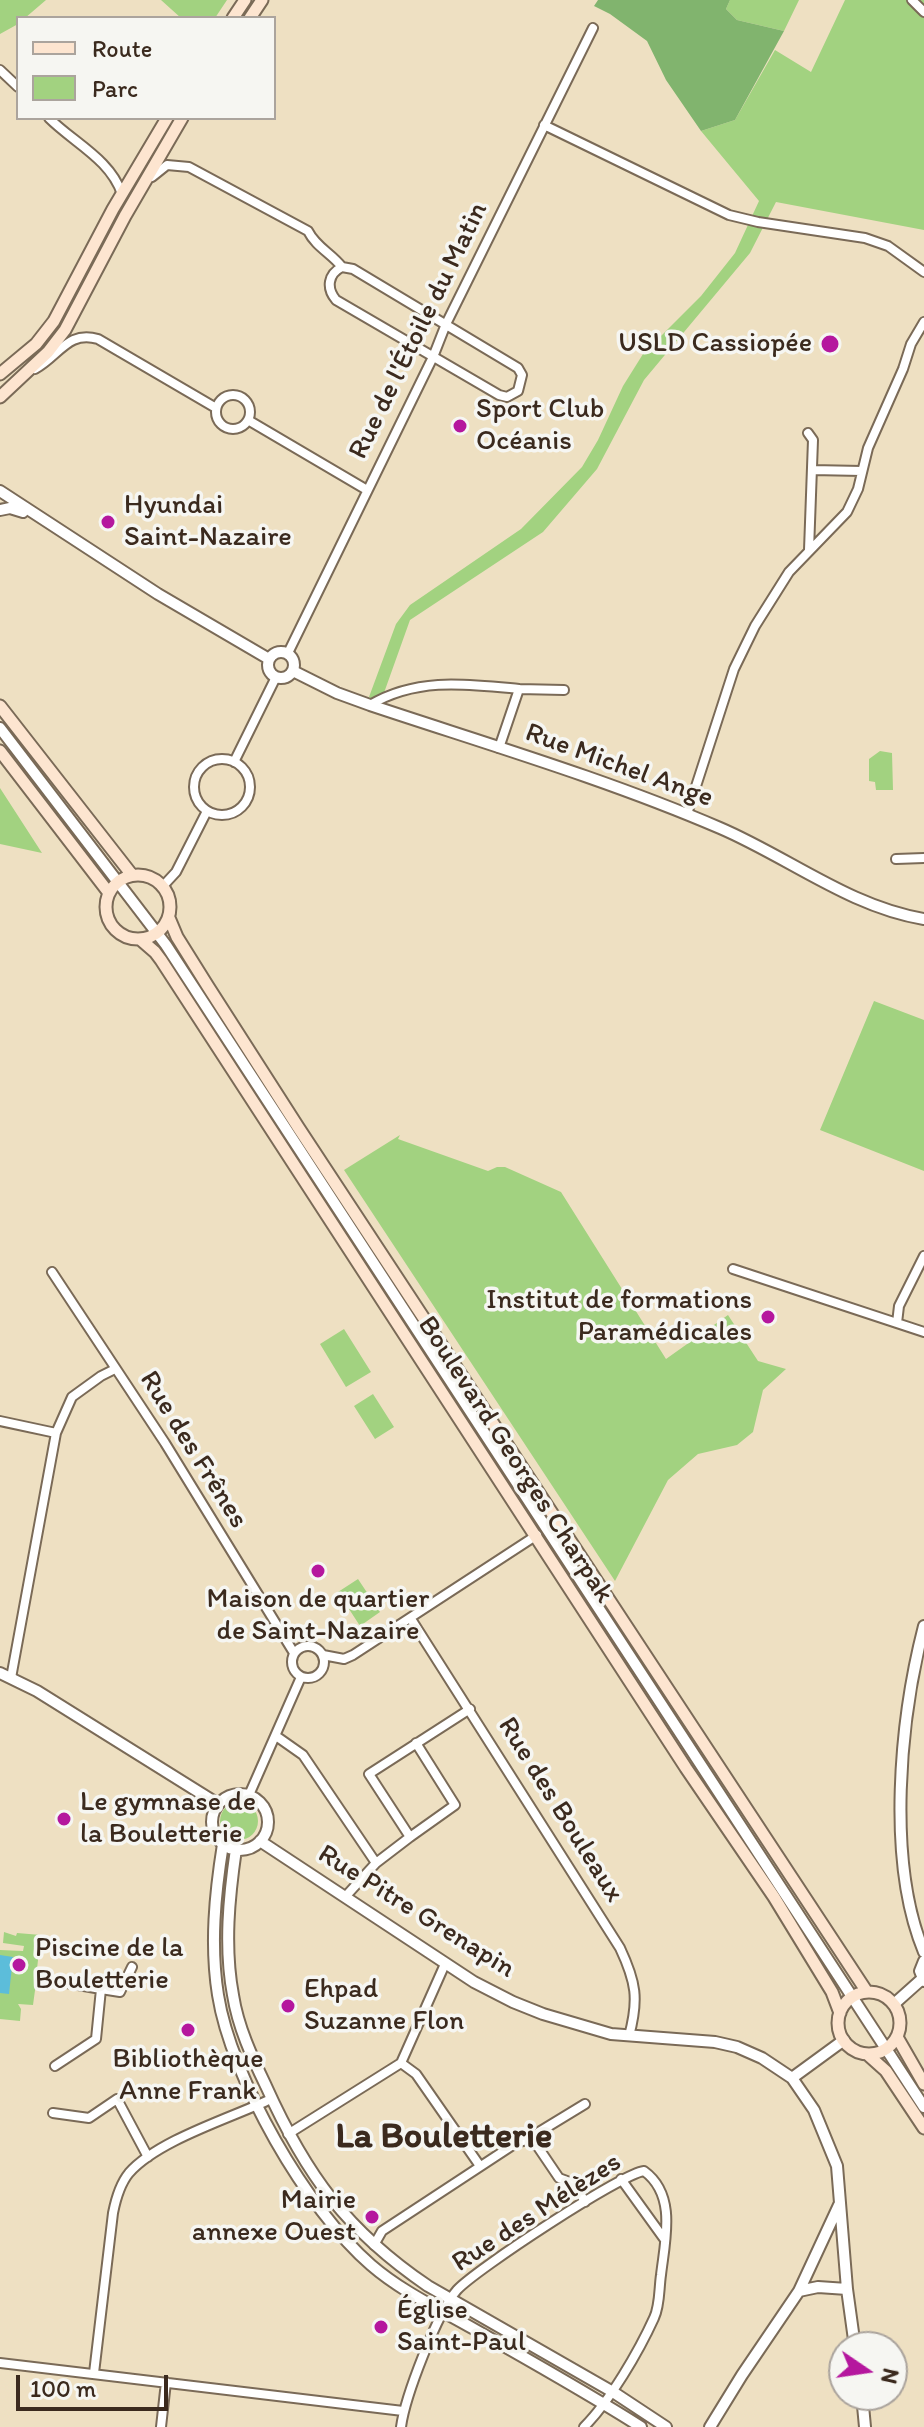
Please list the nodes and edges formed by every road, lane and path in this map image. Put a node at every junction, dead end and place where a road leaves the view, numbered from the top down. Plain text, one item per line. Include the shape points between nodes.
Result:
1 (912, 0) edge
2 (924, 12) edge
3 (593, 28) dead end
4 (0, 70) edge
5 (16, 85) edge
6 (51, 120) edge
7 (166, 120) edge
8 (181, 120) edge
9 (544, 125) junction
10 (122, 194) junction
11 (137, 196) junction
12 (342, 267) junction
13 (924, 272) edge
14 (924, 322) edge
15 (446, 324) junction
16 (433, 357) junction
17 (27, 373) junction
18 (0, 374) edge
19 (0, 397) edge
20 (216, 408) junction
21 (248, 420) junction
22 (808, 433) dead end
23 (812, 470) junction
24 (862, 471) junction
25 (367, 490) junction
26 (0, 491) edge
27 (0, 510) edge
28 (42, 521) junction
29 (809, 550) junction
30 (288, 653) junction
31 (269, 659) junction
32 (293, 671) junction
33 (276, 677) junction
34 (519, 689) junction
35 (564, 690) dead end
36 (370, 705) junction
37 (0, 706) edge
38 (0, 728) edge
39 (499, 748) junction
40 (0, 751) edge
41 (234, 762) junction
42 (207, 811) junction
43 (687, 814) junction
44 (924, 858) edge
45 (896, 859) dead end
46 (132, 875) junction
47 (119, 881) junction
48 (163, 886) junction
49 (109, 893) junction
50 (169, 918) junction
51 (924, 919) edge
52 (158, 933) junction
53 (140, 939) junction
54 (924, 1256) edge
55 (733, 1269) dead end
56 (52, 1272) dead end
57 (897, 1323) junction
58 (924, 1332) edge
59 (115, 1369) junction
60 (0, 1421) edge
61 (56, 1433) junction
62 (537, 1535) junction
63 (411, 1619) junction
64 (924, 1626) edge
65 (294, 1653) junction
66 (323, 1655) junction
67 (0, 1673) edge
68 (301, 1677) junction
69 (11, 1678) junction
70 (470, 1709) junction
71 (276, 1736) junction
72 (416, 1743) junction
73 (249, 1795) junction
74 (218, 1804) junction
75 (410, 1837) junction
76 (260, 1841) junction
77 (223, 1844) junction
78 (236, 1849) junction
79 (376, 1863) junction
80 (345, 1897) junction
81 (924, 1952) edge
82 (924, 1961) edge
83 (445, 1964) junction
84 (132, 1967) dead end
85 (923, 1980) edge
86 (67, 1983) dead end
87 (101, 1989) junction
88 (867, 1992) junction
89 (850, 1994) junction
90 (894, 2004) junction
91 (840, 2013) junction
92 (629, 2036) junction
93 (897, 2037) junction
94 (844, 2040) junction
95 (886, 2049) junction
96 (867, 2054) junction
97 (401, 2063) junction
98 (55, 2066) dead end
99 (792, 2078) junction
100 (924, 2084) edge
101 (271, 2099) junction
102 (585, 2104) dead end
103 (258, 2105) junction
104 (924, 2107) edge
105 (53, 2113) dead end
106 (924, 2128) edge
107 (288, 2134) junction
108 (533, 2144) junction
109 (148, 2157) junction
110 (480, 2166) junction
111 (621, 2179) junction
112 (585, 2202) junction
113 (840, 2203) junction
114 (826, 2233) junction
115 (842, 2233) junction
116 (665, 2241) junction
117 (374, 2245) junction
118 (847, 2289) junction
119 (799, 2291) junction
120 (452, 2297) junction
121 (444, 2312) junction
122 (853, 2331) edge
123 (0, 2363) edge
124 (94, 2373) junction
125 (166, 2382) junction
126 (613, 2392) junction
127 (605, 2404) junction
128 (403, 2411) junction
129 (161, 2427) edge
130 (401, 2427) edge
131 (584, 2427) edge
132 (641, 2427) edge
133 (666, 2427) edge
134 (710, 2427) edge

1 - 2 street
3 - 9 street, Rue de l'Étoile du Matin
4 - 5 street
6 - 10 street via 105,164
7 - 10 main road
8 - 11 main road
9 - 13 street via 729,215 865,238 888,246
9 - 15 street, Rue de l'Étoile du Matin
10 - 18 main road via 54,321
11 - 12 street via 167,165 189,167 308,231
11 - 17 main road via 65,330
12 - 15 street
12 - 16 street via 329,286 336,300
14 - 24 street
15 - 16 street, Rue de l'Étoile du Matin
15 - 16 street via 518,368 522,384 513,395 499,395
16 - 25 street, Rue de l'Étoile du Matin
17 - 19 main road
17 - 20 street via 85,335
20 - 21 street via 218,421 226,428
20 - 21 street via 224,398 239,396 249,408
21 - 25 street
22 - 23 street via 813,440
23 - 24 street
23 - 29 street
24 - 29 street via 847,512
25 - 30 street, Rue de l'Étoile du Matin
26 - 28 street
27 - 28 street via 14,509
28 - 31 street
29 - 43 street via 789,572 740,657
30 - 31 street
30 - 32 street
31 - 33 street via 268,668
32 - 33 street
32 - 36 street, Rue Michel Ange
33 - 41 street
34 - 35 street
34 - 36 street via 445,682 402,690
34 - 39 street
36 - 39 street, Rue Michel Ange
37 - 46 main road
38 - 47 street
39 - 43 street, Rue Michel Ange
40 - 49 main road
41 - 42 street via 217,760 198,774 196,798
41 - 42 street via 249,779 249,796 231,814
42 - 48 street via 176,872
43 - 51 street, Rue Michel Ange via 862,900
44 - 45 street
46 - 47 main road
46 - 48 main road via 149,876
47 - 49 main road
47 - 52 street
48 - 50 main road, Boulevard Georges Charpak via 171,901
49 - 53 main road, Boulevard Georges Charpak via 106,911 113,926
50 - 52 main road
50 - 88 main road, Boulevard Georges Charpak via 298,1127
52 - 53 main road
52 - 89 street
53 - 62 main road, Boulevard Georges Charpak via 161,960
54 - 57 street via 899,1306
55 - 57 street
56 - 59 street, Rue des Frênes
57 - 58 street
59 - 61 street via 72,1397
59 - 65 street, Rue des Frênes
60 - 61 street
61 - 69 street
62 - 63 street
62 - 91 main road, Boulevard Georges Charpak via 774,1897
63 - 66 street via 350,1657
63 - 70 street, Rue des Bouleaux
64 - 81 street via 905,1720 902,1839 911,1912
65 - 66 street via 311,1646
65 - 68 street via 293,1668
66 - 68 street via 318,1674
67 - 69 street
68 - 71 street
69 - 74 street
70 - 72 street
70 - 92 street, Rue des Bouleaux via 620,1948 634,1977
71 - 73 street
71 - 79 street via 303,1755
72 - 75 street via 455,1805
72 - 75 street via 369,1774
73 - 74 street via 232,1795
73 - 76 street via 267,1815
74 - 77 street via 213,1830
75 - 79 street
76 - 78 street
76 - 80 street, Rue Pitre Grenapin
77 - 78 street
77 - 103 street via 215,1970 227,2029
78 - 101 street via 228,1913 233,1995
79 - 80 street
80 - 83 street, Rue Pitre Grenapin
82 - 85 street
83 - 92 street, Rue Pitre Grenapin via 543,2014
83 - 97 street
84 - 87 street via 120,1992
85 - 90 street
86 - 87 street
87 - 98 street via 96,2039
88 - 89 main road
88 - 90 main road
89 - 91 main road
89 - 95 street
90 - 93 main road via 900,2020
91 - 94 main road, Boulevard Georges Charpak
92 - 99 street, Rue Pitre Grenapin via 737,2047
93 - 95 main road
93 - 100 main road
94 - 96 main road
94 - 99 street
95 - 96 main road
95 - 104 street
96 - 106 main road via 886,2071
97 - 107 street
97 - 110 street via 416,2074
99 - 113 street, Rue Pitre Grenapin via 832,2151
101 - 103 street
101 - 107 street
102 - 108 street via 539,2132
103 - 109 street
103 - 121 street via 332,2227 372,2266
105 - 109 street via 89,2118 117,2099
107 - 117 street via 319,2185
108 - 110 street via 516,2143
108 - 112 street via 559,2178 575,2184
109 - 124 street via 119,2189 113,2213
110 - 117 street via 382,2231
111 - 112 street, Rue des Mélèzes
111 - 116 street
111 - 116 street, Rue des Mélèzes via 644,2171 652,2177 667,2216
112 - 120 street, Rue des Mélèzes via 479,2272
113 - 114 street
113 - 115 street, Rue Pitre Grenapin
114 - 115 street
114 - 119 street
115 - 118 street, Rue Pitre Grenapin
116 - 126 street, Rue des Mélèzes via 656,2315
117 - 120 street via 399,2267
118 - 119 street
118 - 122 street, Rue Pitre Grenapin
119 - 134 street
120 - 121 street, Rue des Mélèzes
120 - 126 street
121 - 127 street
121 - 128 street, Rue des Mélèzes
123 - 124 street
124 - 125 street
125 - 128 street
125 - 129 street
126 - 127 street, Rue des Mélèzes
126 - 133 street
127 - 131 street, Rue des Mélèzes
127 - 132 street
128 - 130 street, Rue des Mélèzes

